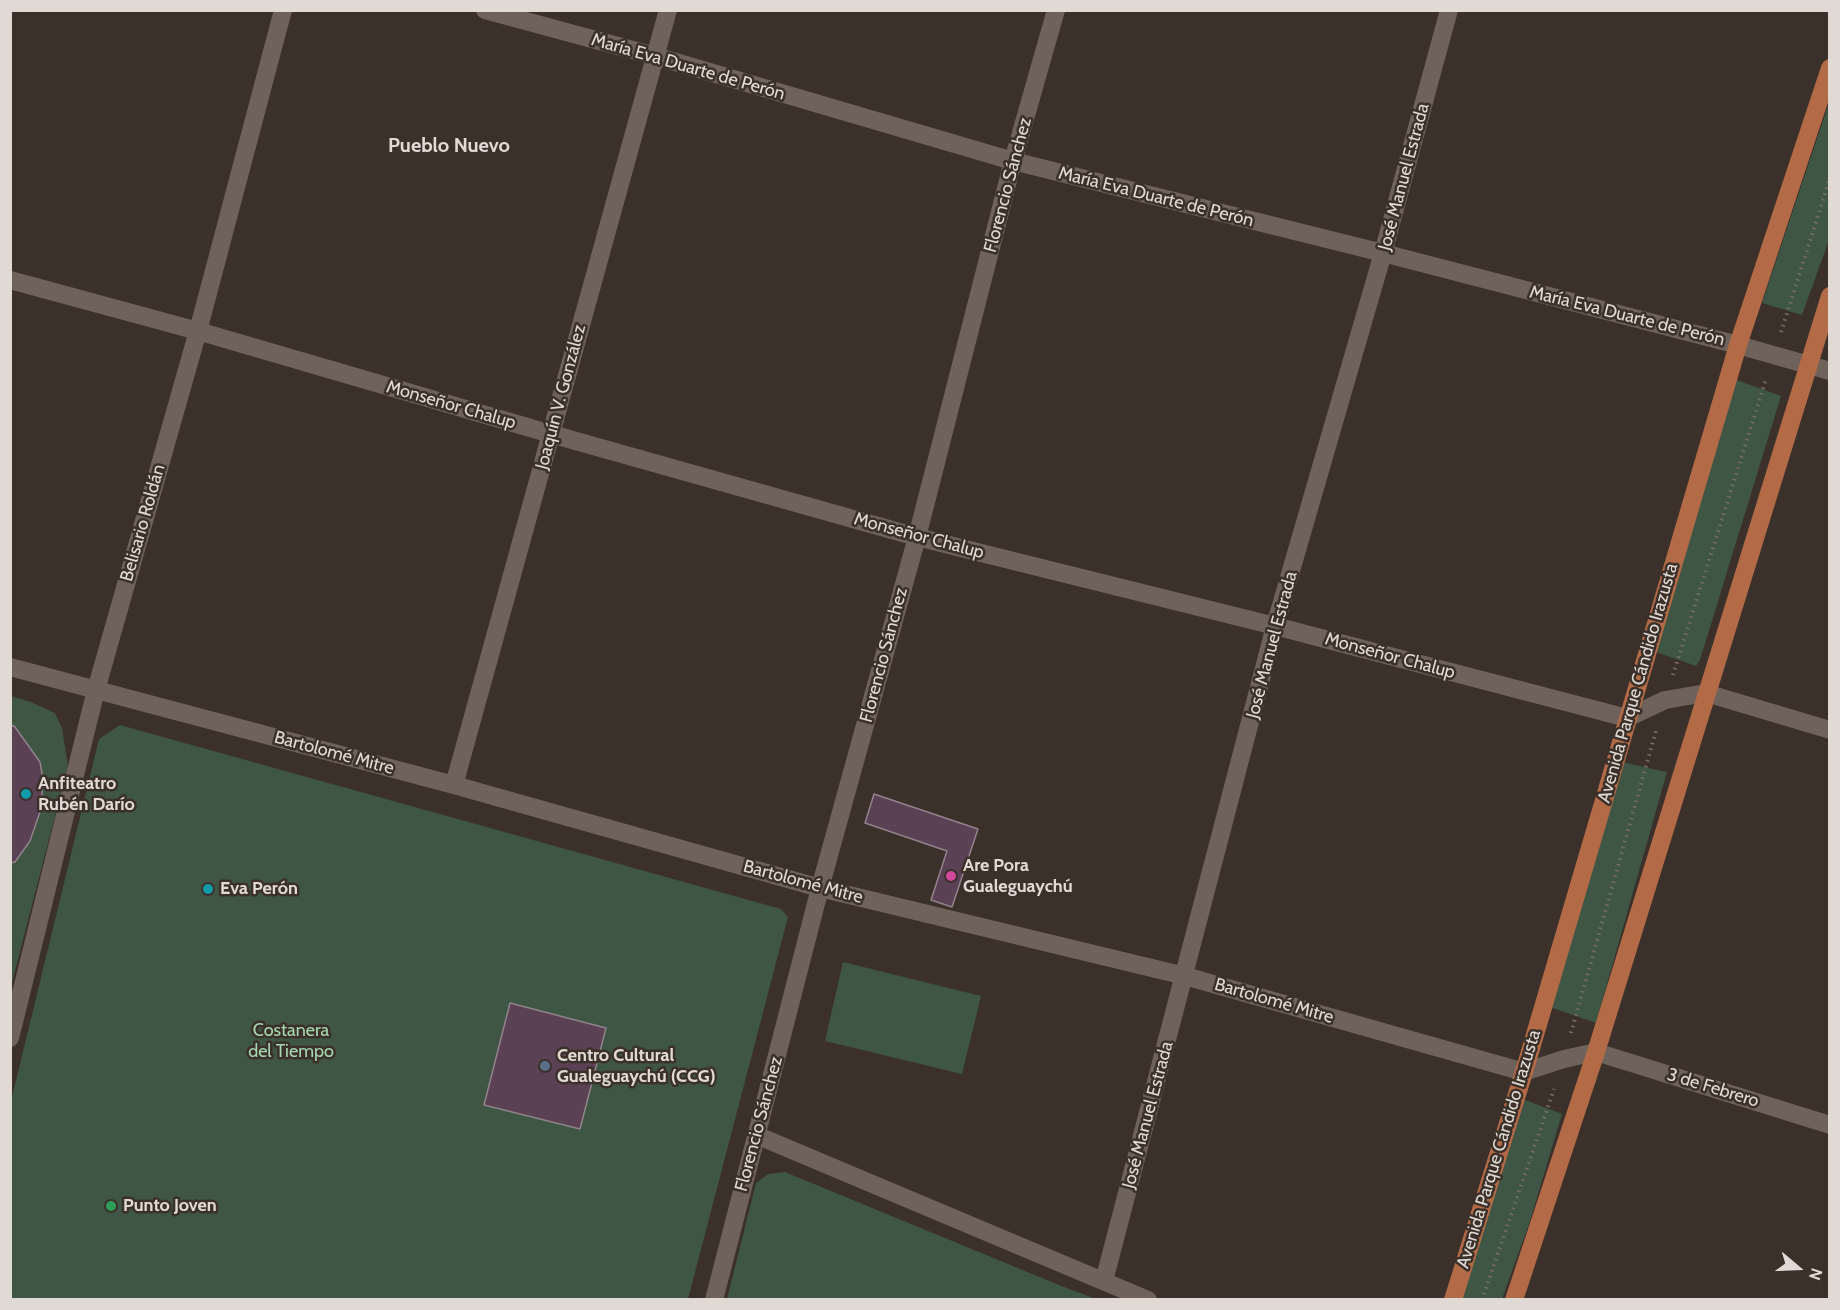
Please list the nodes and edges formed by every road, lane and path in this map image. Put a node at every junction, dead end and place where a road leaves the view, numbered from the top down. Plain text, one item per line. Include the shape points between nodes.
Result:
1 (283, 10) edge
2 (485, 10) edge
3 (668, 10) edge
4 (1056, 10) edge
5 (1449, 10) edge
6 (655, 56) junction
7 (1830, 68) edge
8 (1013, 161) junction
9 (1830, 178) edge
10 (1383, 253) junction
11 (10, 280) edge
12 (1830, 296) edge
13 (198, 331) junction
14 (1738, 345) junction
15 (1773, 355) junction
16 (1808, 364) junction
17 (1830, 371) edge
18 (551, 434) junction
19 (917, 537) junction
20 (1275, 627) junction
21 (10, 668) edge
22 (96, 690) junction
23 (1706, 693) junction
24 (1665, 700) junction
25 (1627, 718) junction
26 (1830, 730) edge
27 (454, 785) junction
28 (820, 888) junction
29 (1185, 976) junction
30 (10, 1038) edge
31 (1596, 1052) junction
32 (1564, 1059) junction
33 (1524, 1072) junction
34 (1830, 1125) edge
35 (756, 1135) junction
36 (1104, 1281) junction
37 (714, 1299) edge
38 (1148, 1299) edge
39 (1453, 1299) edge
40 (1482, 1299) edge
41 (1514, 1299) edge

1 - 13 street, Belisario Roldán
2 - 6 street, María Eva Duarte de Perón
3 - 6 street, Joaquín V. González
4 - 8 street, Florencio Sánchez
5 - 10 street, José Manuel Estrada
6 - 8 street, María Eva Duarte de Perón
6 - 18 street, Joaquín V. González
7 - 14 main road, Avenida Parque Cándido Irazusta
8 - 10 street, María Eva Duarte de Perón
8 - 19 street, Florencio Sánchez
9 - 15 path
10 - 14 street, María Eva Duarte de Perón
10 - 20 street, José Manuel Estrada
11 - 13 street, Monseñor Chalup
12 - 16 main road
13 - 18 street, Monseñor Chalup
13 - 22 street, Belisario Roldán
14 - 15 street, María Eva Duarte de Perón
14 - 25 main road, Avenida Parque Cándido Irazusta
15 - 16 street, María Eva Duarte de Perón
15 - 24 path
16 - 17 street, María Eva Duarte de Perón
16 - 23 main road
18 - 19 street, Monseñor Chalup
18 - 27 street, Joaquín V. González
19 - 20 street, Monseñor Chalup
19 - 28 street, Florencio Sánchez
20 - 25 street, Monseñor Chalup
20 - 29 street, José Manuel Estrada
21 - 22 street, Bartolomé Mitre
22 - 27 street, Bartolomé Mitre
22 - 30 street, Belisario Roldán
23 - 24 street
23 - 26 street
23 - 31 main road
24 - 25 street
24 - 32 path
25 - 33 main road, Avenida Parque Cándido Irazusta
27 - 28 street, Bartolomé Mitre
28 - 29 street, Bartolomé Mitre
28 - 35 street, Florencio Sánchez
29 - 33 street, Bartolomé Mitre
29 - 36 street, José Manuel Estrada
31 - 32 street
31 - 34 street, 3 de Febrero
31 - 41 main road
32 - 33 street
32 - 40 path
33 - 39 main road, Avenida Parque Cándido Irazusta
35 - 36 street
35 - 37 street, Florencio Sánchez
36 - 38 street

